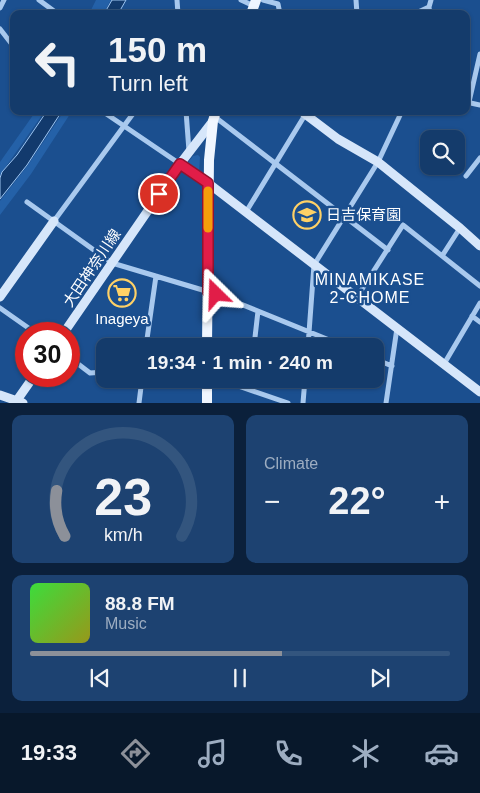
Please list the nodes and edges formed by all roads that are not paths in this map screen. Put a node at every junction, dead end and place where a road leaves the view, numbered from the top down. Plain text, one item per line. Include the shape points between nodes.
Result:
1 (4, 0) edge
2 (39, 0) edge
3 (241, 0) edge
4 (431, 0) edge
5 (279, 2) edge
6 (256, 5) edge
7 (429, 7) junction
8 (0, 8) edge
9 (53, 10) edge
10 (423, 10) edge
11 (429, 10) edge
12 (0, 30) edge
13 (10, 43) edge
14 (480, 54) edge
15 (470, 91) edge
16 (108, 115) edge
17 (132, 115) edge
18 (186, 115) edge
19 (302, 115) edge
20 (306, 115) edge
21 (400, 115) edge
22 (214, 116) edge
23 (124, 126) junction
24 (189, 151) junction
25 (480, 158) edge
26 (378, 162) junction
27 (180, 164) junction
28 (276, 164) junction
29 (466, 176) dead end
30 (208, 183) junction
31 (27, 202) dead end
32 (246, 212) junction
33 (344, 216) junction
34 (54, 221) junction
35 (460, 228) junction
36 (480, 246) edge
37 (388, 250) junction
38 (442, 256) junction
39 (112, 263) junction
40 (314, 265) junction
41 (156, 276) junction
42 (480, 286) edge
43 (208, 292) junction
44 (0, 296) edge
45 (357, 297) junction
46 (480, 303) edge
47 (0, 308) edge
48 (258, 311) junction
49 (472, 316) junction
50 (19, 322) edge
51 (71, 322) edge
52 (480, 322) edge
53 (397, 328) junction
54 (309, 332) junction
55 (147, 338) edge
56 (207, 338) edge
57 (255, 338) edge
58 (309, 338) edge
59 (324, 338) edge
60 (384, 363) edge
61 (444, 364) junction
62 (80, 365) edge
63 (392, 366) junction
64 (96, 372) edge
65 (27, 387) edge
66 (141, 388) edge
67 (207, 388) edge
68 (245, 388) edge
69 (304, 388) edge
70 (251, 390) joint
71 (480, 392) edge
72 (0, 394) edge
73 (18, 402) edge
74 (139, 403) edge
75 (207, 403) edge
76 (288, 403) edge
77 (303, 403) edge
78 (386, 403) edge

1 - 8 street
2 - 9 street
3 - 6 street
4 - 7 street
5 - 6 street
7 - 10 street
7 - 11 street
12 - 13 street
14 - 15 street
16 - 23 street
17 - 23 street
18 - 24 street
19 - 28 street
20 - 26 street
21 - 26 street
22 - 24 street, 大田神奈川線
22 - 28 street
22 - 30 main road
23 - 27 street
23 - 34 street
24 - 27 street, 大田神奈川線
25 - 29 street
26 - 33 street
26 - 35 street
27 - 30 street
27 - 39 street, 大田神奈川線
28 - 32 street
28 - 33 street
30 - 32 street
30 - 43 main road
31 - 34 street
32 - 40 street
33 - 37 street
33 - 40 street
34 - 39 street
34 - 44 street
35 - 36 street
35 - 38 street
37 - 38 street via 403,226
37 - 45 street
38 - 42 street
39 - 41 street
39 - 51 street, 大田神奈川線
40 - 45 street
40 - 54 street
41 - 43 street
41 - 55 street
43 - 48 street
43 - 56 main road
45 - 53 street
46 - 49 street
47 - 50 street
48 - 54 street
48 - 57 street
49 - 52 street
49 - 61 street
53 - 61 street
53 - 63 street
54 - 58 street
54 - 59 street
60 - 63 street
61 - 71 street
62 - 64 street
63 - 78 street
65 - 73 street
66 - 74 street
67 - 75 main road
68 - 70 street
69 - 77 street
70 - 76 street
72 - 73 street

